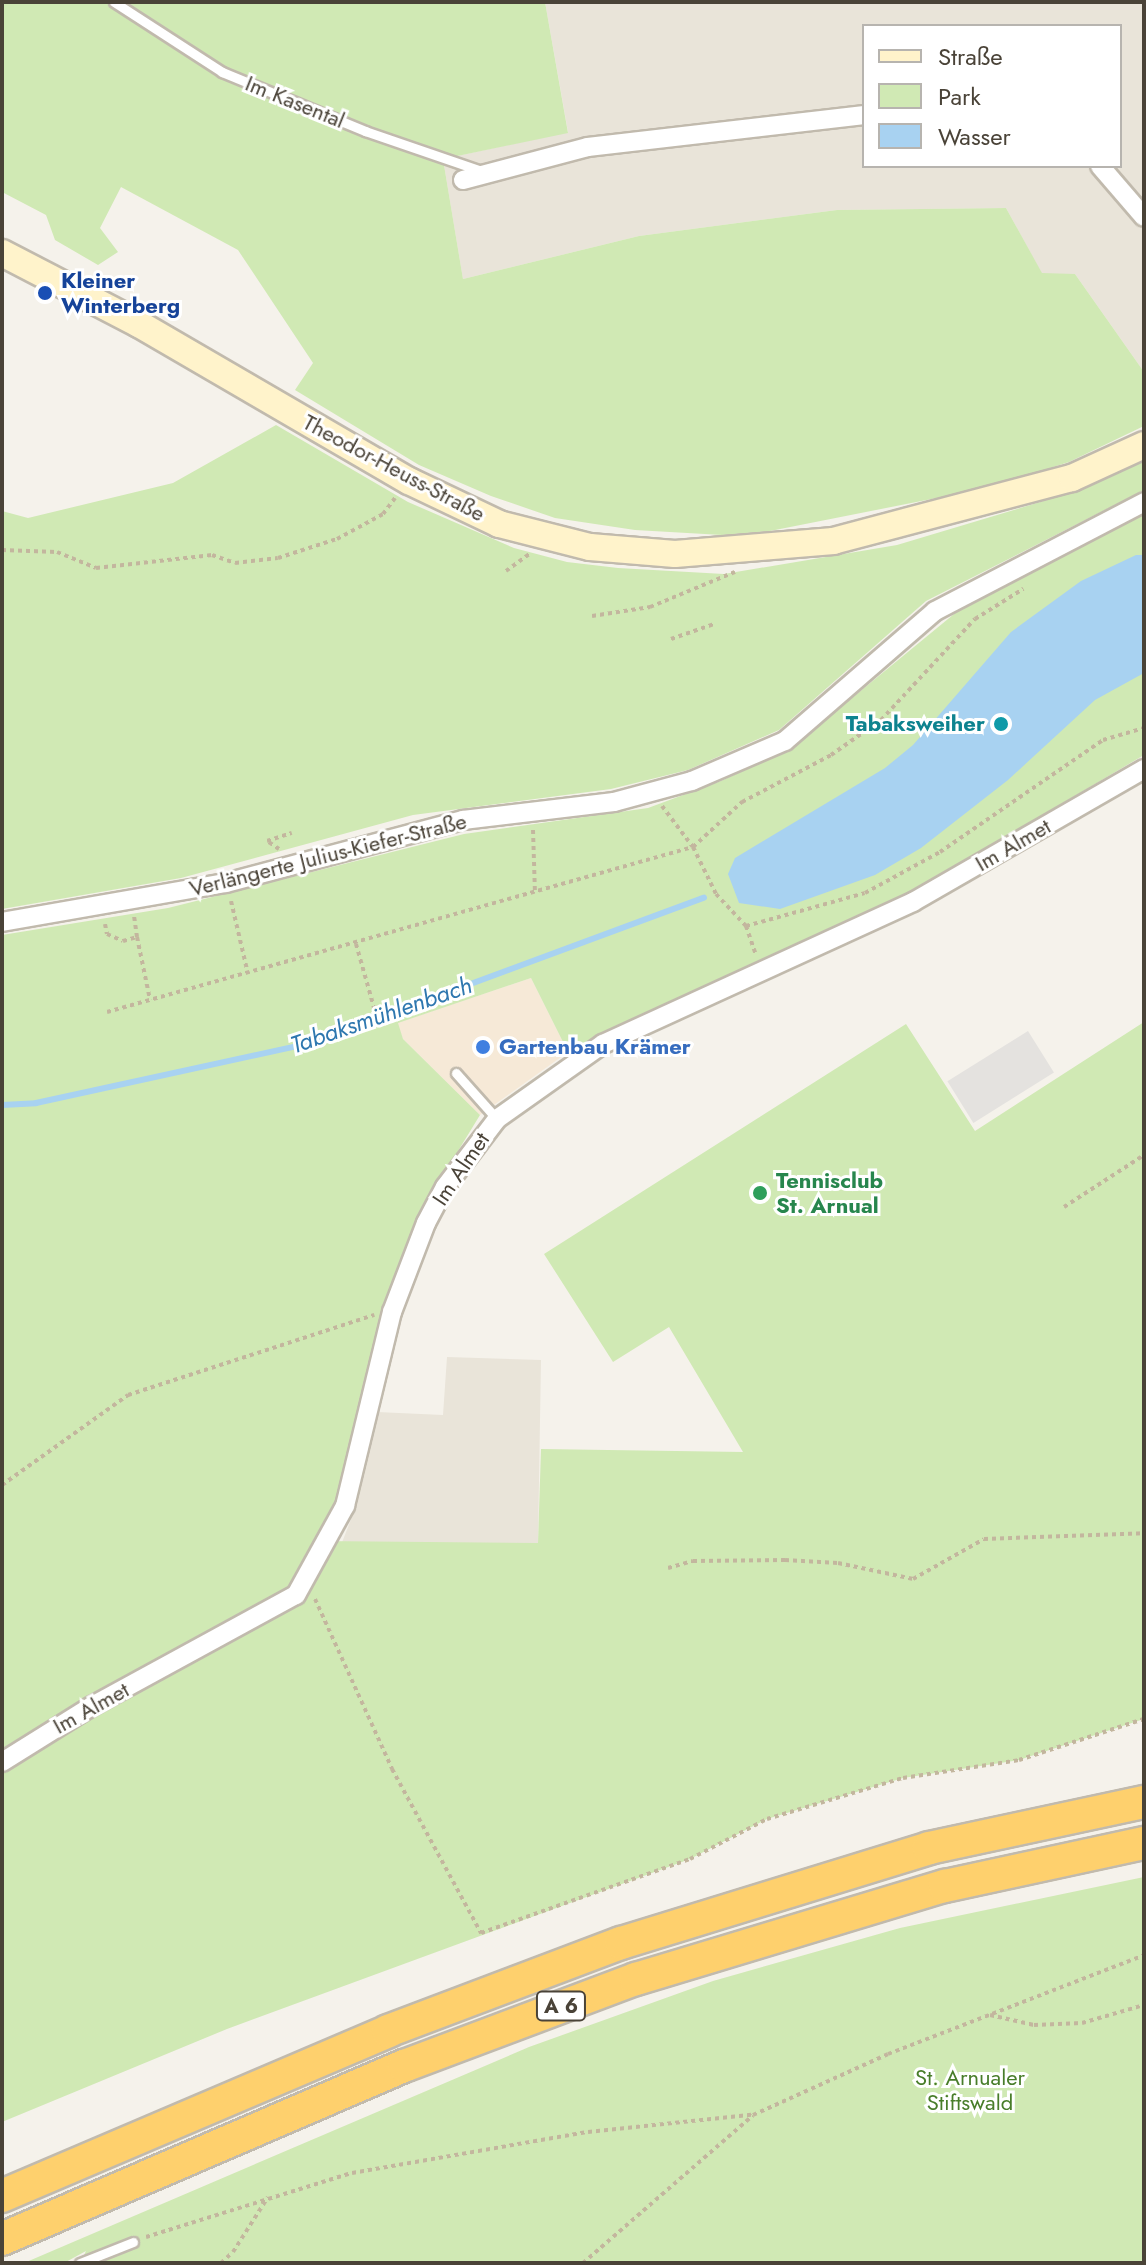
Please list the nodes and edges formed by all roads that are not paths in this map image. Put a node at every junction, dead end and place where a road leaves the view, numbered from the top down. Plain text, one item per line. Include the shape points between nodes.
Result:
1 (114, 2) edge
2 (862, 115) edge
3 (1102, 168) edge
4 (490, 173) junction
5 (463, 180) dead end
6 (1144, 217) edge
7 (2, 253) edge
8 (1144, 445) edge
9 (1144, 502) edge
10 (1144, 769) edge
11 (2, 922) edge
12 (456, 1073) dead end
13 (497, 1119) junction
14 (2, 1762) edge
15 (1144, 1802) edge
16 (1144, 1843) edge
17 (2, 2196) edge
18 (2, 2239) edge
19 (133, 2242) road end
20 (80, 2263) edge

1 - 4 lane, Im Kasental via 222,72 365,131
2 - 4 street via 588,147
3 - 6 street
4 - 5 street
7 - 8 street, Theodor-Heuss-Straße via 139,324 409,481 499,524 545,539 635,553 755,550 896,528 1072,478
9 - 11 street, Verlängerte Julius-Kiefer-Straße via 935,611 785,741 653,794 401,833 226,883
10 - 13 street, Im Almet via 913,902 593,1049
12 - 13 lane
13 - 14 street, Im Almet via 445,1187 392,1312 345,1506 306,1577 279,1607 92,1706
15 - 17 highway, A 6 via 929,1848 621,1943 361,2042
16 - 18 highway, A 6 via 914,1894 636,1979 391,2071
19 - 20 lane

